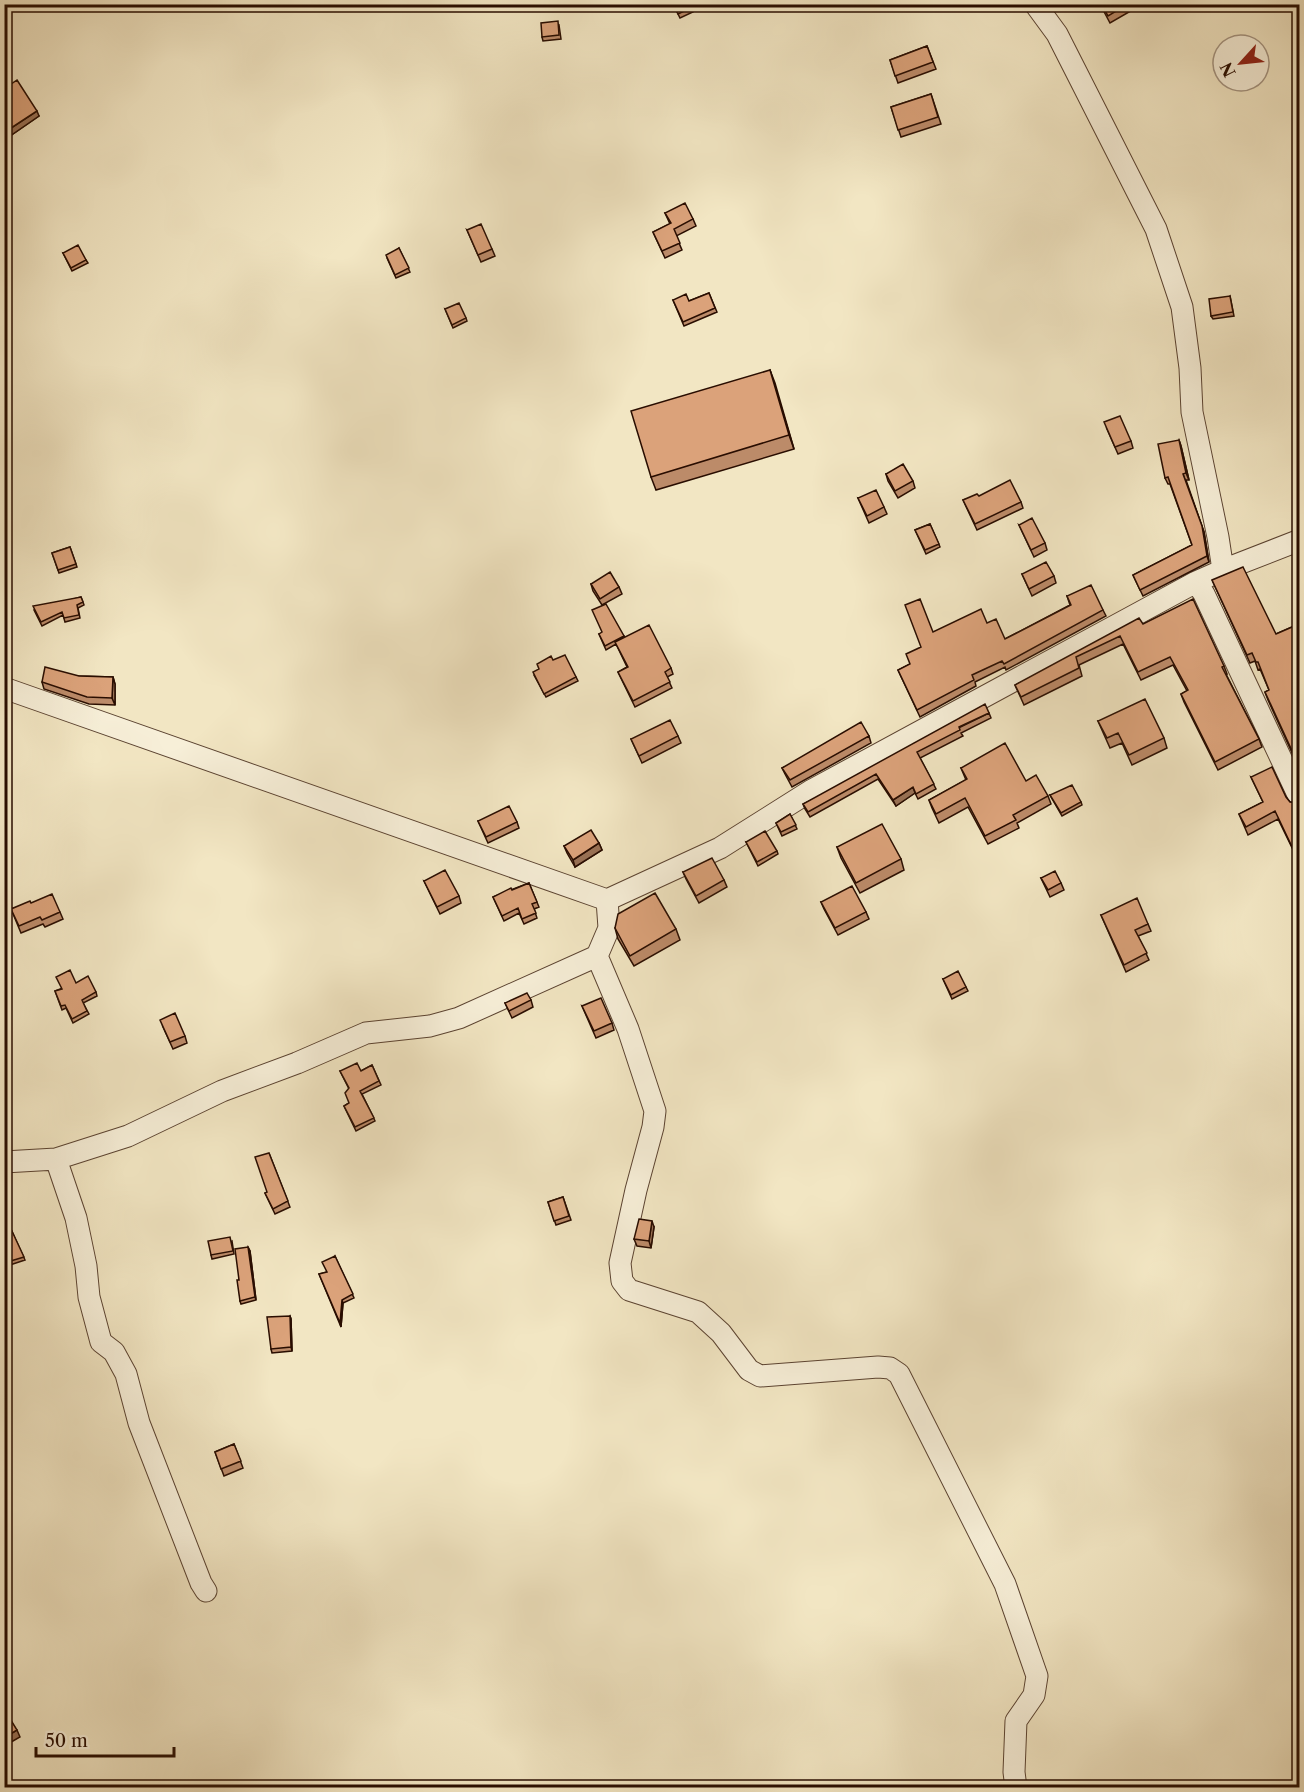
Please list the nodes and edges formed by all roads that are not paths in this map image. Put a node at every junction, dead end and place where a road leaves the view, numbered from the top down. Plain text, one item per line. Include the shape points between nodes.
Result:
1 (1035, 4) edge
2 (1299, 540) edge
3 (1223, 570) junction
4 (1196, 582) junction
5 (4, 688) edge
6 (1299, 799) edge
7 (607, 900) junction
8 (597, 956) junction
9 (56, 1159) junction
10 (4, 1162) edge
11 (206, 1591) dead end
12 (1016, 1788) edge

1 - 3 street via 1056,34 1160,240 1182,307 1192,412
2 - 3 street
3 - 4 street
4 - 6 street
4 - 7 street via 812,790 720,848
5 - 7 street
7 - 8 street via 609,928
8 - 9 street via 459,1018 430,1026 366,1033 222,1092 128,1136
8 - 12 street via 628,1029 655,1111 620,1263 622,1281 629,1290 698,1312 721,1333 749,1370 760,1376 878,1367 899,1374 1005,1584 1037,1676 1034,1695 1016,1721
9 - 10 street
9 - 11 street via 76,1218 100,1342 114,1352 126,1374 139,1423

